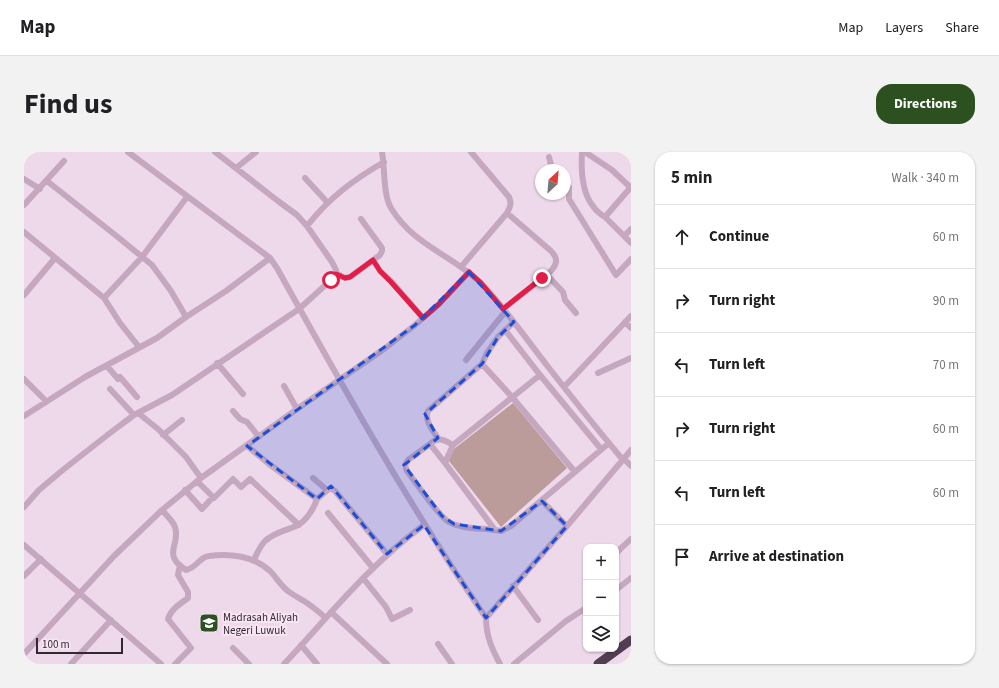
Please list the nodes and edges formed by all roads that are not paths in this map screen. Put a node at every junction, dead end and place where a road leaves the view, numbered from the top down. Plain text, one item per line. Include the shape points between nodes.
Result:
1 (128, 152) edge
2 (215, 152) edge
3 (256, 152) edge
4 (382, 152) edge
5 (471, 152) edge
6 (583, 152) edge
7 (549, 156) dead end
8 (64, 161) dead end
9 (384, 162) junction
10 (551, 164) edge
11 (236, 168) junction
12 (305, 178) dead end
13 (24, 179) edge
14 (47, 181) junction
15 (631, 188) edge
16 (40, 189) junction
17 (187, 197) junction
18 (569, 200) edge
19 (327, 202) junction
20 (24, 205) edge
21 (506, 213) junction
22 (604, 217) junction
23 (361, 219) dead end
24 (307, 226) junction
25 (631, 228) edge
26 (24, 232) edge
27 (624, 236) junction
28 (631, 243) edge
29 (142, 257) junction
30 (55, 258) junction
31 (270, 258) junction
32 (631, 259) edge
33 (373, 260) junction
34 (461, 267) junction
35 (469, 272) junction
36 (336, 274) junction
37 (547, 274) junction
38 (24, 295) edge
39 (104, 298) junction
40 (299, 309) junction
41 (504, 310) junction
42 (576, 313) dead end
43 (631, 316) edge
44 (186, 317) junction
45 (423, 318) junction
46 (514, 322) junction
47 (625, 322) junction
48 (631, 328) edge
49 (505, 330) junction
50 (139, 347) junction
51 (631, 358) edge
52 (466, 360) dead end
53 (217, 364) junction
54 (482, 364) junction
55 (107, 366) junction
56 (598, 372) dead end
57 (540, 375) junction
58 (24, 379) edge
59 (339, 380) junction
60 (284, 386) dead end
61 (564, 387) junction
62 (110, 389) dead end
63 (243, 394) dead end
64 (136, 397) dead end
65 (512, 397) junction
66 (46, 401) junction
67 (297, 409) junction
68 (233, 412) dead end
69 (136, 414) junction
70 (24, 416) edge
71 (182, 420) dead end
72 (163, 435) junction
73 (259, 437) junction
74 (438, 438) junction
75 (609, 443) junction
76 (430, 444) junction
77 (453, 445) junction
78 (247, 446) junction
79 (601, 449) junction
80 (631, 450) edge
81 (623, 460) junction
82 (445, 463) junction
83 (631, 466) edge
84 (575, 472) junction
85 (312, 478) dead end
86 (199, 479) junction
87 (185, 490) junction
88 (327, 490) junction
89 (213, 498) junction
90 (317, 499) junction
91 (542, 501) junction
92 (24, 507) edge
93 (162, 510) junction
94 (328, 513) dead end
95 (299, 525) junction
96 (424, 525) junction
97 (567, 526) junction
98 (495, 530) junction
99 (631, 539) edge
100 (24, 545) edge
101 (619, 550) edge
102 (386, 554) junction
103 (41, 559) junction
104 (254, 560) junction
105 (180, 566) junction
106 (373, 568) junction
107 (24, 576) edge
108 (363, 578) junction
109 (631, 578) edge
110 (513, 586) junction
111 (619, 588) edge
112 (80, 593) junction
113 (410, 610) dead end
114 (583, 610) edge
115 (331, 612) junction
116 (326, 618) junction
117 (486, 618) junction
118 (111, 620) junction
119 (538, 620) dead end
120 (631, 640) edge
121 (438, 644) dead end
122 (301, 645) junction
123 (233, 648) dead end
124 (24, 654) edge
125 (71, 664) edge
126 (161, 664) edge
127 (176, 664) edge
128 (250, 664) edge
129 (284, 664) edge
130 (317, 664) edge
131 (387, 664) edge
132 (452, 664) edge
133 (500, 664) edge
134 (514, 664) edge
135 (598, 664) edge

1 - 17 street
2 - 11 street
3 - 11 street
4 - 9 street
5 - 21 street via 509,197 511,207
6 - 15 street via 612,170
6 - 22 street via 582,170 587,196 593,207
7 - 10 street
8 - 14 street
9 - 19 street
9 - 34 street via 386,197 401,222 430,248
11 - 24 street via 297,215
12 - 19 street
13 - 16 street
14 - 16 street
14 - 29 street
15 - 22 street
16 - 20 street
17 - 29 street
17 - 31 street
18 - 32 street via 616,275
19 - 24 street
21 - 34 street
21 - 37 street via 556,256 555,267
22 - 27 street
23 - 33 street via 382,248 380,255
24 - 36 street via 332,262
25 - 27 street
26 - 30 street
27 - 28 street
29 - 39 street
29 - 44 street via 162,278
30 - 38 street
30 - 39 street
31 - 40 street
31 - 44 street
33 - 36 street via 350,277 345,278
33 - 45 street
34 - 35 street
35 - 41 street
35 - 45 street
36 - 40 street
37 - 41 street
37 - 42 street
39 - 50 street
40 - 53 street
40 - 59 street
41 - 46 street
41 - 52 street
43 - 47 street
44 - 50 street via 157,338
45 - 59 street
46 - 49 street
46 - 61 street
47 - 48 street
47 - 61 street
49 - 54 street via 495,341
49 - 57 street
50 - 55 street
51 - 56 street
53 - 63 street
53 - 69 street
54 - 65 street
54 - 74 street via 426,413 430,426
55 - 64 street
55 - 66 street
57 - 65 street
57 - 79 street
58 - 66 street
59 - 67 street
59 - 96 street
60 - 67 street
61 - 75 street
62 - 69 street
65 - 77 street
65 - 84 street
66 - 70 street
67 - 73 street
68 - 73 street via 247,422
69 - 72 street
69 - 92 street via 64,469
71 - 72 street
72 - 86 street via 186,457
73 - 78 street
74 - 76 street
74 - 77 street
75 - 79 street
75 - 81 street
76 - 82 street
76 - 98 street via 408,460 405,465 407,471 446,521 458,526
77 - 82 street
78 - 86 street
78 - 90 street
79 - 84 street
80 - 81 street
81 - 83 street
81 - 97 street
82 - 98 street
84 - 91 street
85 - 88 street
86 - 87 street
86 - 89 street
87 - 89 street via 202,509
87 - 93 street
88 - 90 street
88 - 102 street via 330,488 335,491
89 - 95 street via 233,480 241,487 250,479
90 - 95 street via 312,510
91 - 97 street
91 - 98 street via 511,526 501,531
93 - 105 street via 176,528 173,556
93 - 112 street
94 - 106 street
95 - 104 street via 272,536 261,545
96 - 102 street
96 - 117 street
97 - 110 street
99 - 101 street
100 - 103 street
102 - 106 street
103 - 107 street
103 - 112 street
104 - 105 street via 241,556 209,556 192,568 186,570
104 - 116 street via 269,570 289,592
105 - 127 street via 178,574 188,592 188,598 174,608 168,619 191,648
106 - 108 street
108 - 113 street via 386,607 392,619
108 - 115 street
109 - 111 street
110 - 117 street
110 - 119 street
112 - 118 street
112 - 124 street
114 - 134 street
115 - 116 street
115 - 131 street
116 - 122 street
117 - 133 street via 486,631
118 - 125 street
118 - 126 street
120 - 135 highway
121 - 132 street
122 - 129 street
122 - 130 street
123 - 128 street

